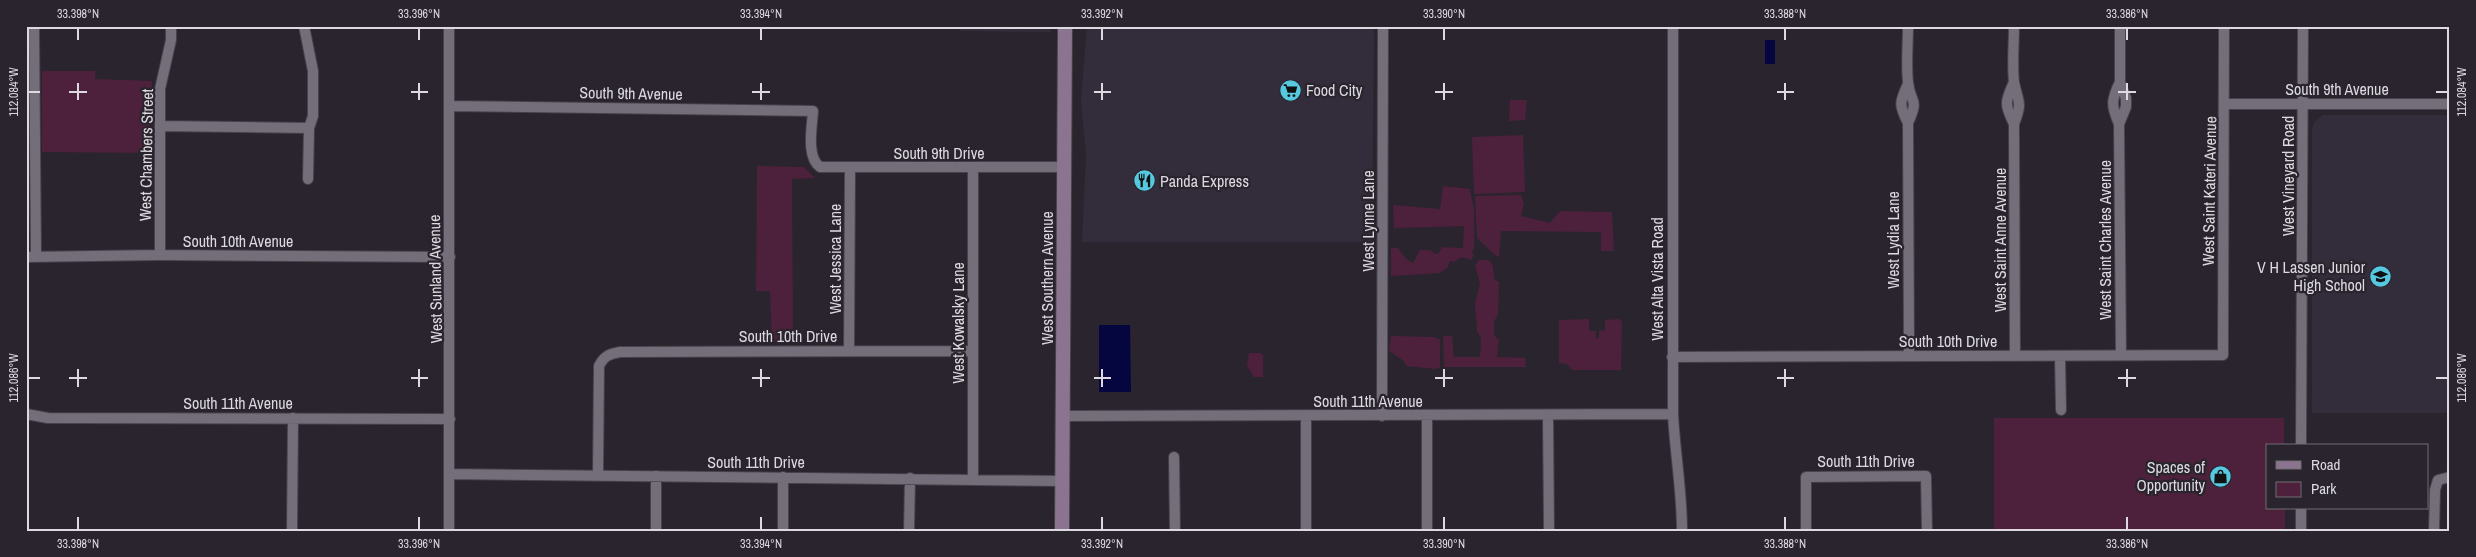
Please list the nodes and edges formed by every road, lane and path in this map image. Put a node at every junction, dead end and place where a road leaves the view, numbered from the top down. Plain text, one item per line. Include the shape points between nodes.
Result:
1 (34, 26) edge
2 (171, 26) edge
3 (304, 26) edge
4 (449, 26) edge
5 (1065, 26) edge
6 (1383, 26) edge
7 (1673, 26) edge
8 (1908, 26) edge
9 (2014, 26) edge
10 (2120, 26) edge
11 (2224, 26) edge
12 (2304, 26) edge
13 (2225, 104) junction
14 (2303, 104) junction
15 (2450, 104) edge
16 (448, 106) junction
17 (160, 126) junction
18 (308, 128) junction
19 (815, 163) joint
20 (1065, 167) junction
21 (850, 168) junction
22 (973, 168) junction
23 (308, 180) dead end
24 (160, 255) junction
25 (31, 256) edge
26 (450, 257) junction
27 (849, 351) junction
28 (973, 351) junction
29 (2121, 355) junction
30 (2223, 355) joint
31 (1909, 356) junction
32 (2015, 356) junction
33 (2060, 356) junction
34 (1672, 357) junction
35 (2061, 410) dead end
36 (26, 414) edge
37 (1673, 414) junction
38 (1427, 415) junction
39 (1548, 415) junction
40 (1064, 416) junction
41 (1306, 416) junction
42 (1382, 416) junction
43 (293, 418) junction
44 (450, 419) junction
45 (2301, 444) edge
46 (1174, 457) dead end
47 (450, 474) junction
48 (598, 475) junction
49 (656, 476) junction
50 (782, 477) junction
51 (2450, 477) edge
52 (910, 478) junction
53 (973, 479) junction
54 (1063, 481) junction
55 (2301, 510) edge
56 (292, 531) edge
57 (449, 531) edge
58 (656, 531) edge
59 (782, 531) edge
60 (910, 531) edge
61 (1062, 531) edge
62 (1175, 531) edge
63 (1306, 531) edge
64 (1427, 531) edge
65 (1549, 531) edge
66 (1682, 531) edge
67 (1806, 531) edge
68 (1927, 531) edge
69 (2301, 531) edge
70 (2434, 531) edge

1 - 25 street
2 - 17 street, West Chambers Street via 160,89
3 - 18 street via 313,71 313,116
4 - 16 street, West Sunland Avenue
5 - 20 main road, West Southern Avenue
6 - 42 street, West Lynne Lane
7 - 34 street, West Alta Vista Road
8 - 31 street, West Lydia Lane via 1908,84 1915,100 1908,124
9 - 32 street, West Saint Anne Avenue via 2014,82 2020,99 2014,124
10 - 29 street, West Saint Charles Avenue via 2120,82 2126,98 2119,124
11 - 13 street, West Saint Kateri Avenue
12 - 14 street, West Vineyard Road
13 - 14 street, South 9th Avenue
13 - 30 street, West Saint Kateri Avenue
14 - 15 street, South 9th Avenue
14 - 45 street, West Vineyard Road
16 - 19 street, South 9th Avenue via 813,111 812,152
16 - 26 street, West Sunland Avenue
17 - 18 street
17 - 24 street, West Chambers Street
18 - 23 street
19 - 21 street, South 9th Drive via 825,168
20 - 22 street, South 9th Drive
20 - 40 main road, West Southern Avenue
21 - 22 street, South 9th Drive
21 - 27 street, West Jessica Lane
22 - 28 street, West Kowalsky Lane
24 - 25 street, South 10th Avenue
24 - 26 street, South 10th Avenue
26 - 44 street, West Sunland Avenue
27 - 28 street, South 10th Drive
27 - 48 street, South 10th Drive via 620,352 603,358 598,374
28 - 53 street, West Kowalsky Lane
29 - 30 street, South 10th Drive
29 - 33 street, South 10th Drive
31 - 32 street, South 10th Drive
31 - 34 street, South 10th Drive
32 - 33 street, South 10th Drive
33 - 35 street
34 - 37 street, West Alta Vista Road
36 - 43 street, South 11th Avenue via 48,418
37 - 39 street, South 11th Avenue
37 - 66 street, West Alta Vista Road via 1682,494
38 - 39 street, South 11th Avenue
38 - 42 street, South 11th Avenue
38 - 64 street
39 - 65 street
40 - 41 street, South 11th Avenue
40 - 54 main road, West Southern Avenue
41 - 42 street, South 11th Avenue
41 - 63 street
43 - 44 street, South 11th Avenue
43 - 56 street
44 - 47 street, West Sunland Avenue
46 - 62 street
47 - 48 street, South 11th Drive
47 - 57 street, West Sunland Avenue
48 - 49 street, South 11th Drive
49 - 50 street, South 11th Drive
49 - 58 street
50 - 52 street, South 11th Drive
50 - 59 street
51 - 70 street via 2438,480 2435,490
52 - 53 street, South 11th Drive
52 - 60 street
53 - 54 street, South 11th Drive
54 - 61 main road, West Southern Avenue
55 - 69 street
67 - 68 street, South 11th Drive via 1806,477 1926,476

